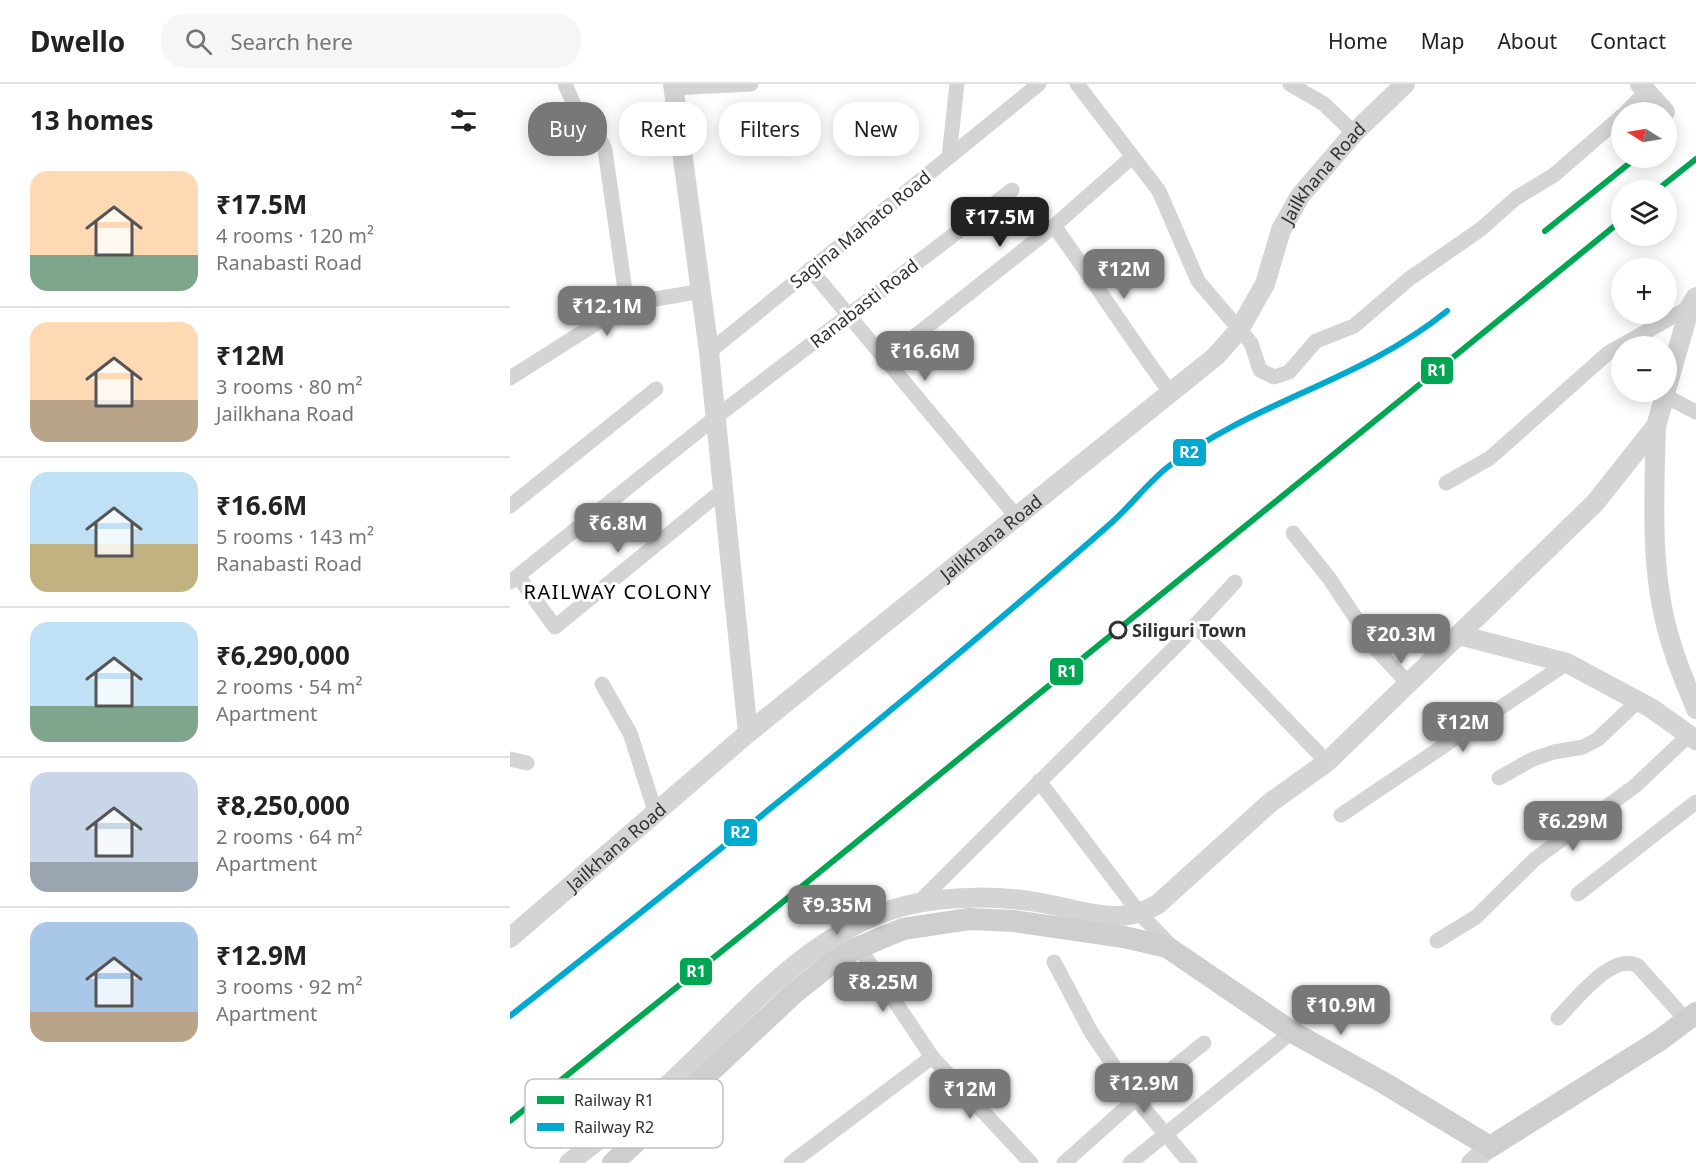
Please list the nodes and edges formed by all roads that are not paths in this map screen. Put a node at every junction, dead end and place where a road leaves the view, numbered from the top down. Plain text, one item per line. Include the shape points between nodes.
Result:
1 (565, 84) edge
2 (751, 84) edge
3 (957, 84) edge
4 (1039, 84) edge
5 (1077, 84) edge
6 (1290, 84) edge
7 (1404, 84) edge
8 (673, 86) edge
9 (1644, 88) edge
10 (1634, 102) edge
11 (1656, 102) edge
12 (1611, 126) edge
13 (1354, 133) junction
14 (949, 157) junction
15 (1131, 158) junction
16 (1012, 190) dead end
17 (1054, 226) junction
18 (810, 269) junction
19 (702, 291) junction
20 (1693, 302) edge
21 (627, 304) junction
22 (847, 314) junction
23 (1239, 330) junction
24 (710, 352) junction
25 (1677, 356) edge
26 (885, 360) junction
27 (510, 378) edge
28 (656, 389) dead end
29 (1170, 392) junction
30 (1696, 394) edge
31 (1677, 400) edge
32 (1663, 402) edge
33 (1691, 409) edge
34 (716, 417) junction
35 (1656, 426) junction
36 (1446, 483) dead end
37 (723, 490) junction
38 (510, 506) edge
39 (1016, 516) junction
40 (1293, 533) dead end
41 (514, 579) edge
42 (1235, 582) dead end
43 (1196, 625) junction
44 (1459, 635) junction
45 (1567, 663) junction
46 (602, 684) dead end
47 (1409, 684) junction
48 (1694, 697) edge
49 (1638, 701) junction
50 (748, 733) junction
51 (1693, 738) edge
52 (510, 759) edge
53 (1327, 762) junction
54 (527, 763) dead end
55 (1499, 778) dead end
56 (1040, 781) junction
57 (1696, 802) edge
58 (656, 814) junction
59 (1341, 815) dead end
60 (1578, 894) dead end
61 (918, 903) junction
62 (1140, 914) junction
63 (510, 938) edge
64 (1437, 941) dead end
65 (1175, 950) junction
66 (862, 952) dead end
67 (1054, 962) dead end
68 (1691, 1016) edge
69 (1558, 1018) dead end
70 (1292, 1032) junction
71 (1204, 1043) dead end
72 (932, 1057) junction
73 (675, 1079) edge
74 (703, 1079) edge
75 (1136, 1099) junction
76 (1169, 1134) junction
77 (588, 1148) edge
78 (629, 1148) edge
79 (1490, 1148) junction
80 (569, 1163) edge
81 (613, 1163) edge
82 (791, 1163) edge
83 (1031, 1163) edge
84 (1064, 1163) edge
85 (1130, 1163) edge
86 (1190, 1163) edge
87 (1471, 1163) edge

1 - 21 street via 573,108 605,150
2 - 8 street
3 - 14 street
4 - 14 street, Sagina Mahato Road
5 - 15 street
6 - 13 street via 1324,104
7 - 13 street, Jailkhana Road
8 - 19 street
9 - 10 street
9 - 11 street
12 - 23 street via 1554,175 1516,198 1354,326 1316,341 1296,366 1282,376 1266,375 1260,370 1251,343
13 - 23 street, Jailkhana Road via 1290,211 1271,270
14 - 18 street, Sagina Mahato Road
15 - 17 street
15 - 23 street via 1159,191 1198,281
16 - 22 street, Ranabasti Road
17 - 26 street
17 - 29 street
18 - 22 street
18 - 24 street, Sagina Mahato Road
19 - 21 street
19 - 24 street
20 - 25 street
20 - 36 street via 1608,353 1490,458
21 - 27 street
22 - 26 street
22 - 34 street, Ranabasti Road
23 - 29 street, Jailkhana Road via 1216,357
24 - 34 street
26 - 39 street
28 - 38 street
29 - 39 street, Jailkhana Road
30 - 33 street
31 - 33 street
32 - 35 street
34 - 37 street
34 - 41 street, Ranabasti Road
35 - 44 street via 1595,503
35 - 48 street via 1654,497 1660,591 1672,648
37 - 41 street via 555,627
37 - 50 street
39 - 50 street, Jailkhana Road
40 - 47 street via 1377,650
42 - 43 street
43 - 53 street
43 - 56 street
44 - 45 street
44 - 47 street
45 - 49 street
45 - 59 street
46 - 58 street via 630,733
47 - 53 street
49 - 51 street
49 - 55 street via 1598,739 1583,747 1533,759
50 - 58 street, Jailkhana Road
51 - 64 street via 1535,859 1476,917
52 - 54 street
53 - 62 street via 1271,802 1158,904
56 - 61 street
56 - 62 street
57 - 60 street
58 - 63 street, Jailkhana Road
61 - 62 street via 997,899 1036,902 1111,917
61 - 73 street via 888,911 818,946
62 - 65 street
65 - 70 main road
65 - 74 main road via 1144,941 992,918 936,922 878,938 812,977
66 - 72 street
67 - 75 street via 1091,1032
68 - 69 street via 1631,962 1618,964 1602,974
68 - 79 main road via 1660,1040
70 - 76 street via 1201,1103
70 - 79 main road
71 - 75 street
72 - 82 street
72 - 83 street
75 - 76 street
75 - 84 street
76 - 85 street
76 - 86 street
77 - 80 street
78 - 81 main road
79 - 87 street

